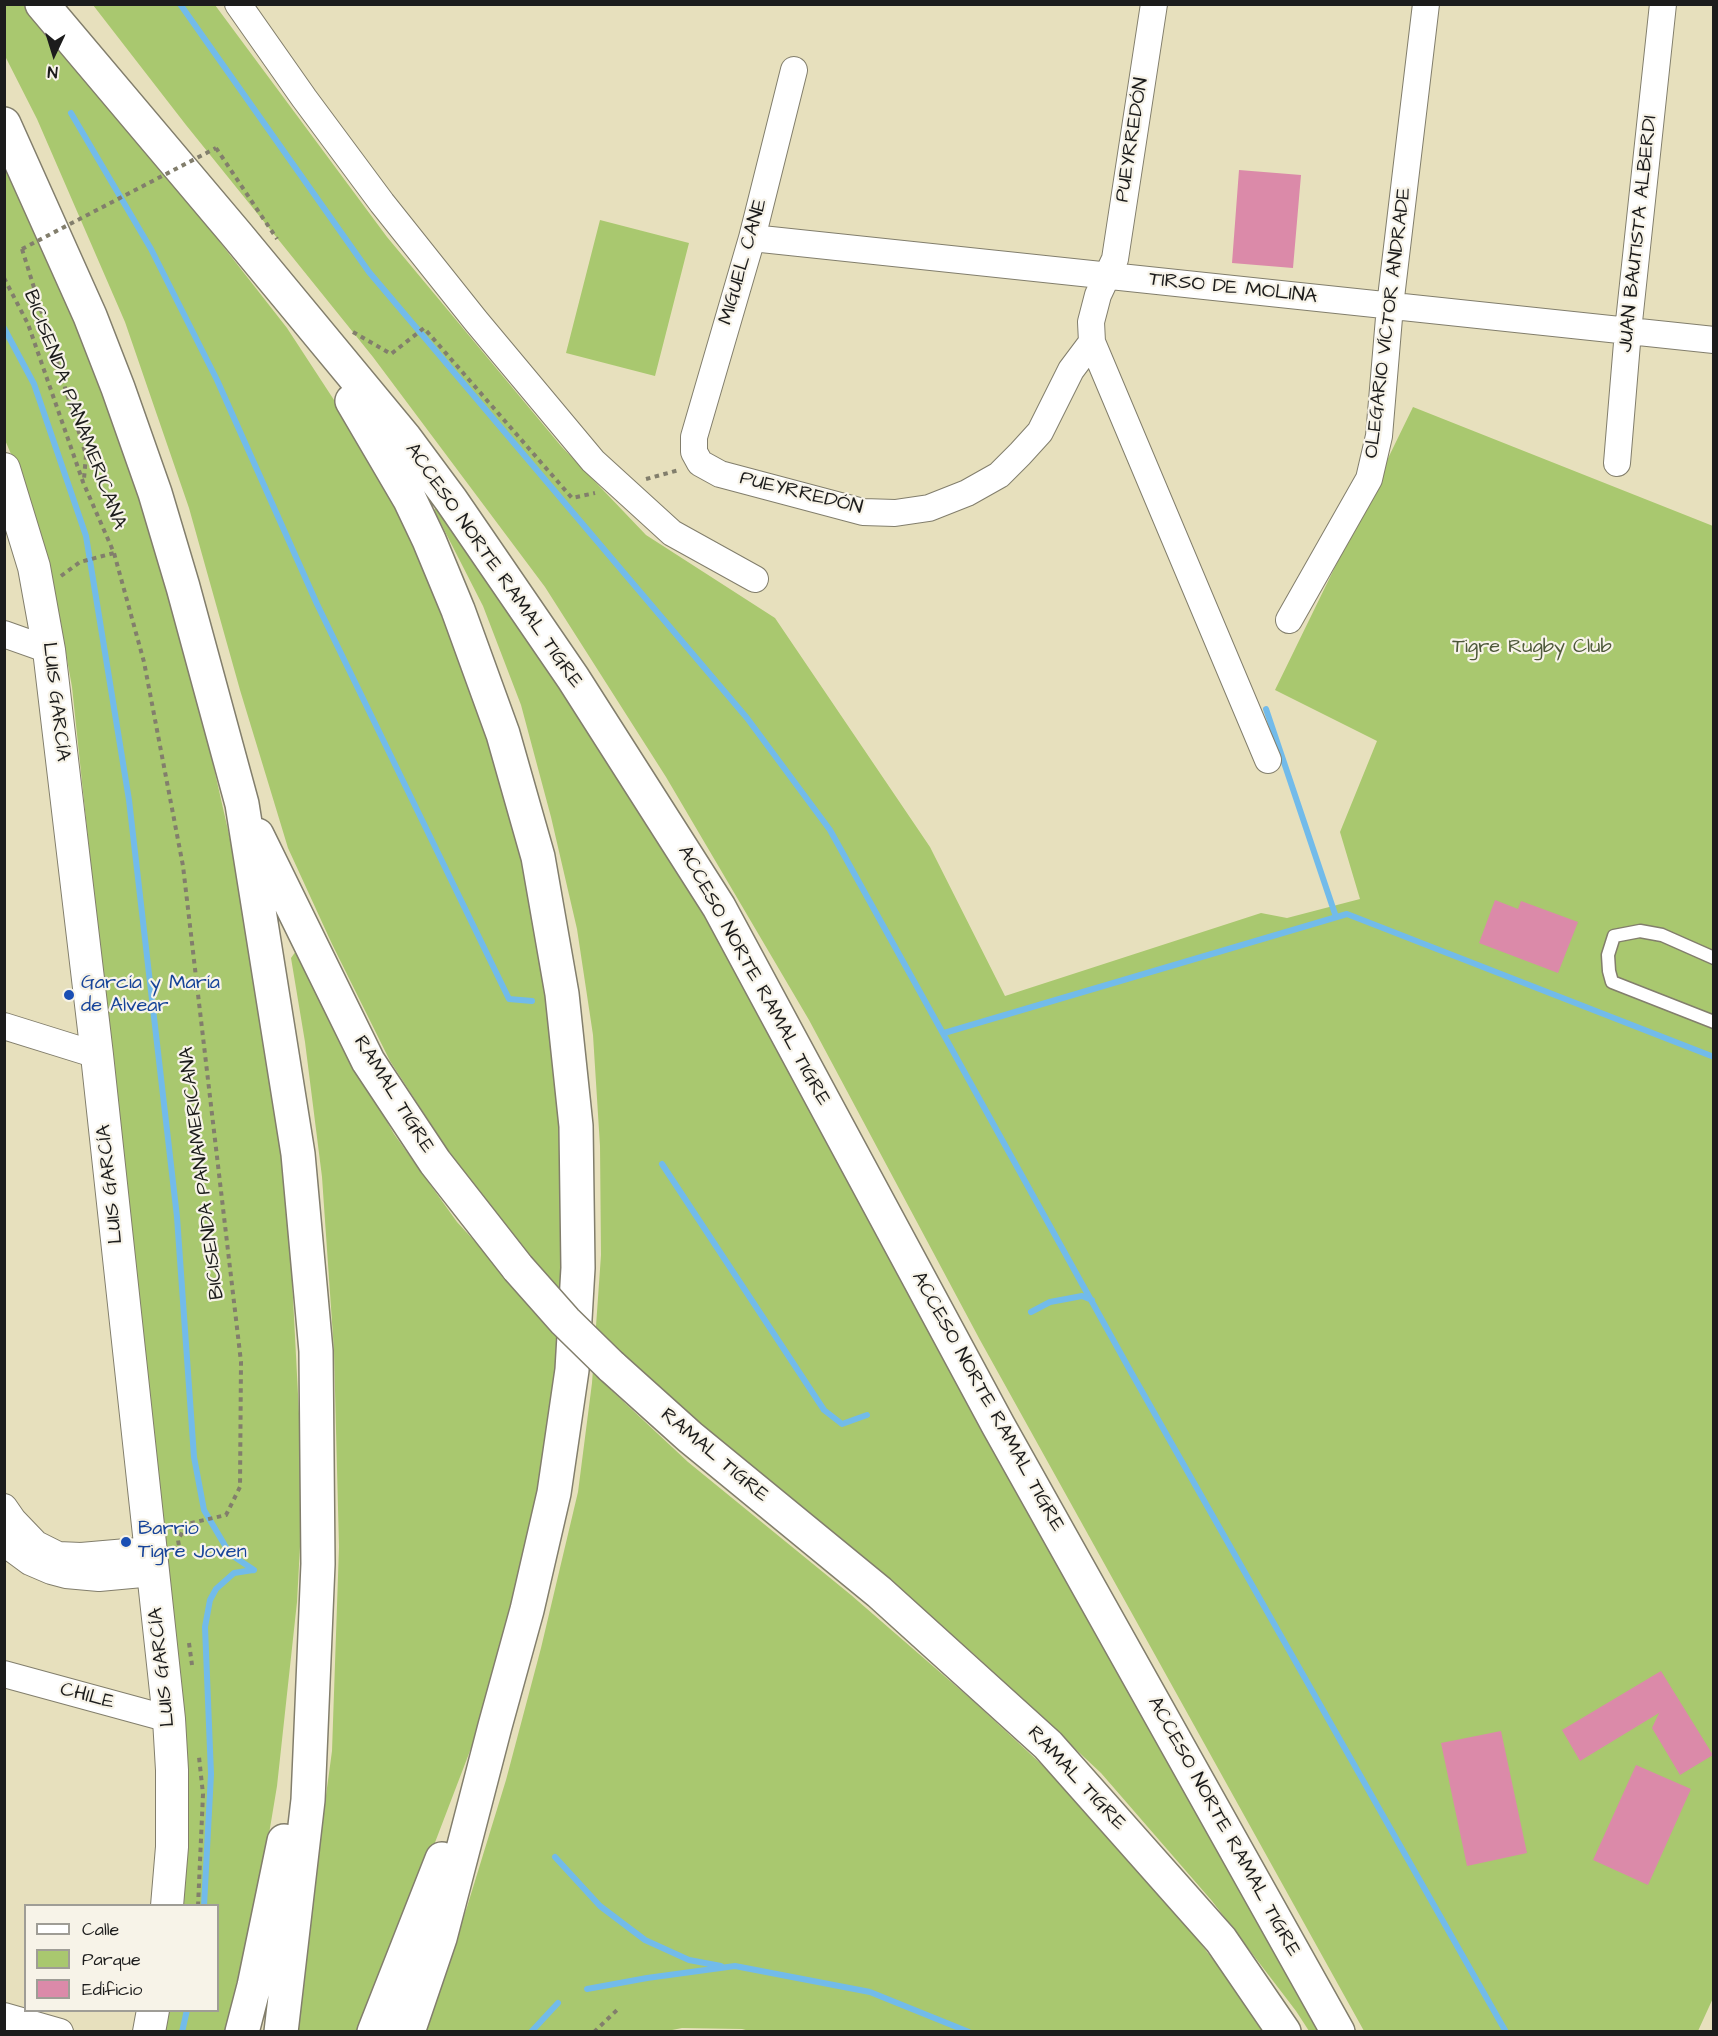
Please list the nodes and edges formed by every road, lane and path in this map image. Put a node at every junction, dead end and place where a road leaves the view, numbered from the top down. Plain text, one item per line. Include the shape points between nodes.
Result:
1 (42, 4) edge
2 (55, 4) edge
3 (238, 4) edge
4 (1154, 4) edge
5 (1426, 4) edge
6 (1663, 4) edge
7 (84, 55) junction
8 (794, 70) dead end
9 (4, 124) edge
10 (237, 235) junction
11 (752, 238) junction
12 (281, 244) dead end
13 (1108, 275) junction
14 (4, 278) edge
15 (1390, 306) junction
16 (424, 328) dead end
17 (1628, 331) junction
18 (352, 332) dead end
19 (1713, 340) edge
20 (1092, 342) junction
21 (694, 452) joint
22 (1617, 463) dead end
23 (4, 469) edge
24 (83, 482) junction
25 (13, 521) edge
26 (114, 553) junction
27 (80, 562) dead end
28 (755, 579) dead end
29 (1288, 620) dead end
30 (4, 634) edge
31 (49, 650) junction
32 (1268, 760) dead end
33 (242, 804) junction
34 (1713, 958) edge
35 (1713, 1022) edge
36 (4, 1026) edge
37 (97, 1055) junction
38 (4, 1507) edge
39 (199, 1521) dead end
40 (4, 1540) edge
41 (152, 1561) junction
42 (4, 1674) edge
43 (312, 1680) junction
44 (169, 1719) junction
45 (495, 1726) junction
46 (168, 1904) edge
47 (617, 2010) dead end
48 (153, 2012) edge
49 (4, 2016) edge
50 (60, 2031) edge
51 (149, 2031) edge
52 (242, 2031) edge
53 (280, 2031) edge
54 (374, 2031) edge
55 (408, 2031) edge
56 (594, 2031) edge
57 (1284, 2031) edge
58 (1338, 2031) edge

1 - 7 highway, ACCESO NORTE RAMAL TIGRE
2 - 7 highway
3 - 28 street via 382,203 593,461 672,533
4 - 13 street, PUEYRREDÓN via 1115,259
5 - 15 street, OLEGARIO VÍCTOR ANDRADE
6 - 17 street, JUAN BAUTISTA ALBERDI
7 - 10 highway, ACCESO NORTE RAMAL TIGRE
8 - 11 street, MIGUEL CANE
9 - 33 highway via 90,315 155,493
10 - 45 highway via 358,410 429,540 502,734 538,857 560,982 576,1126 578,1268 572,1370 554,1493
10 - 58 highway, ACCESO NORTE RAMAL TIGRE via 452,500 573,678 719,907 998,1425
11 - 13 street, TIRSO DE MOLINA
11 - 21 street, MIGUEL CANE via 694,437
12 - 24 path, bridge via 216,148 22,249 86,455
13 - 15 street, TIRSO DE MOLINA
13 - 20 street, PUEYRREDÓN via 1095,304
14 - 24 path, BICISENDA PANAMERICANA via 28,324
15 - 17 street, TIRSO DE MOLINA
15 - 29 street, OLEGARIO VÍCTOR ANDRADE via 1380,436 1369,479
16 - 18 path via 391,354
17 - 19 street, TIRSO DE MOLINA
17 - 22 street, JUAN BAUTISTA ALBERDI
20 - 21 street, PUEYRREDÓN via 1071,370 1040,432 1020,454 999,475 929,508 863,512 720,474 700,463
20 - 32 street, PUEYRREDÓN
23 - 25 street, LUIS GARCÍA
24 - 26 path, BICISENDA PANAMERICANA
25 - 31 street, LUIS GARCÍA via 34,567
26 - 27 path, BICISENDA PANAMERICANA
26 - 39 path, BICISENDA PANAMERICANA via 144,663 183,866 240,1362 240,1486 226,1515
30 - 31 street
31 - 37 street, LUIS GARCÍA
33 - 43 highway via 298,1154 316,1351 318,1564
33 - 57 highway, RAMAL TIGRE, bridge via 368,1061 435,1162 518,1268 611,1366 690,1437 879,1592 1048,1745 1221,1940
34 - 35 lane via 1662,935 1640,930 1614,936 1608,955 1612,982
36 - 37 street
37 - 41 street, LUIS GARCÍA
38 - 41 street via 36,1544 58,1555
40 - 41 street via 30,1562 66,1575 99,1578
41 - 44 street, LUIS GARCÍA
42 - 44 street, CHILE
43 - 52 highway via 289,1817
43 - 53 highway via 308,1800
44 - 46 street, LUIS GARCÍA via 172,1846
45 - 54 highway
45 - 55 highway via 440,1938
47 - 56 path
48 - 51 street
49 - 50 street

